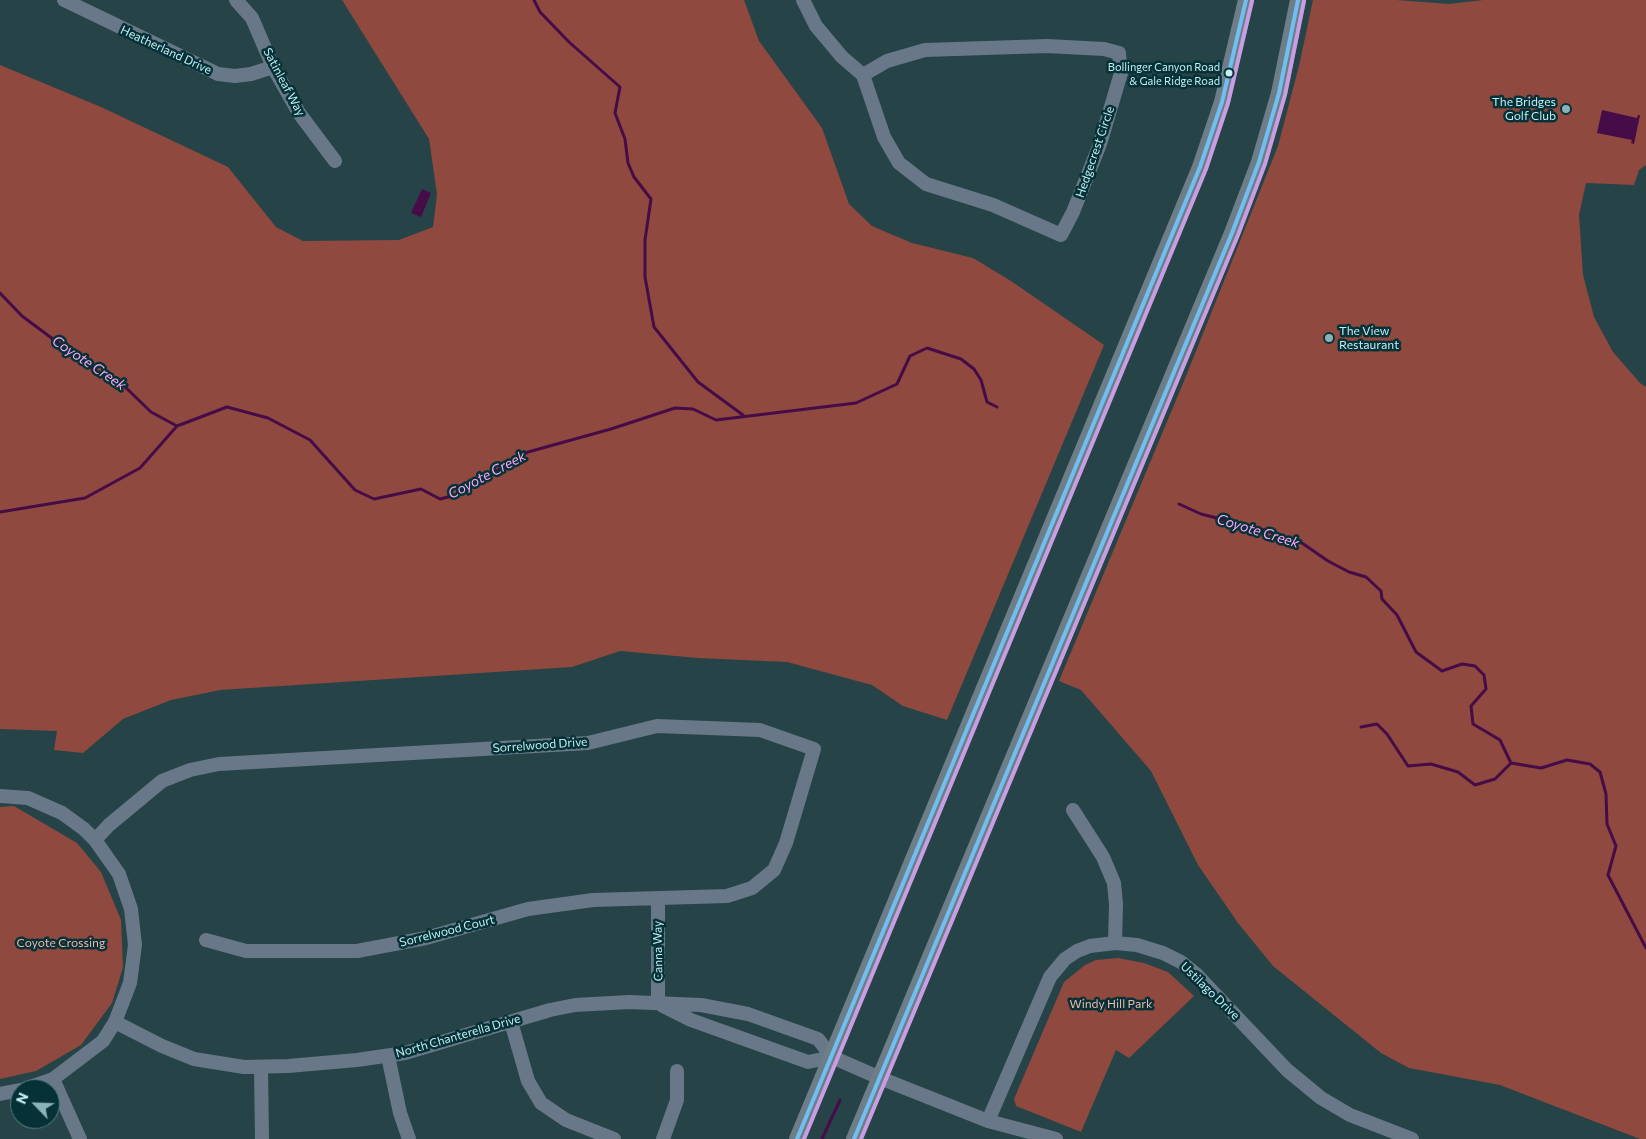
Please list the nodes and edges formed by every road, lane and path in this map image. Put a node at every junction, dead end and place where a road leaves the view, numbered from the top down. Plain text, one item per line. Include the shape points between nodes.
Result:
1 (64, 0) edge
2 (236, 0) edge
3 (803, 0) edge
4 (1246, 0) edge
5 (1298, 0) edge
6 (273, 67) junction
7 (863, 75) junction
8 (335, 161) dead end
9 (0, 796) edge
10 (1073, 810) dead end
11 (95, 840) junction
12 (658, 899) junction
13 (206, 940) dead end
14 (1115, 943) junction
15 (658, 1003) junction
16 (115, 1022) junction
17 (511, 1022) junction
18 (388, 1056) junction
19 (832, 1057) junction
20 (261, 1067) junction
21 (678, 1071) dead end
22 (880, 1078) junction
23 (53, 1079) edge
24 (60, 1095) edge
25 (988, 1121) junction
26 (80, 1139) edge
27 (262, 1139) edge
28 (409, 1139) edge
29 (614, 1139) edge
30 (663, 1139) edge
31 (797, 1139) edge
32 (854, 1139) edge
33 (1056, 1139) edge
34 (1412, 1139) edge

1 - 6 street, Heatherland Drive via 218,74 251,74
2 - 6 street, Satinleaf Way via 252,18
3 - 7 street via 816,26 842,57
4 - 19 main road via 1222,102 1200,167
5 - 22 main road via 1279,93 1259,162 1232,232
6 - 8 street, Satinleaf Way via 300,113
7 - 7 street, Hedgecrest Circle via 884,137 899,164 926,184 993,205 1061,235 1100,144 1121,73 1119,53 1104,49 1047,46 925,50 887,61
9 - 11 street via 28,798 62,813
10 - 14 street via 1103,857 1114,883
11 - 12 street, Sorrelwood Drive via 162,781 190,770 219,764 588,743 657,726 760,730 814,749 786,843 774,870 752,888 727,896
11 - 16 street via 119,874 131,909 136,945 130,983
12 - 13 street, Sorrelwood Court via 593,900 528,909 426,938 357,951 246,952
12 - 15 street, Canna Way
14 - 25 street, Ustilago Drive via 1077,951 1065,959 1050,977
14 - 34 street, Ustilago Drive via 1137,945 1181,962 1287,1070 1321,1098 1350,1116
15 - 17 street, North Chanterella Drive via 600,1002 550,1010
15 - 19 street, North Chanterella Drive via 691,1020 808,1062
15 - 19 street, North Chanterella Drive via 701,1004 748,1014 818,1039
16 - 20 street, North Chanterella Drive via 194,1059
16 - 23 street via 103,1041
17 - 18 street, North Chanterella Drive
17 - 29 street via 528,1081 542,1104 566,1120
18 - 20 street, North Chanterella Drive via 325,1064
18 - 28 street
19 - 22 street, North Chanterella Drive
19 - 31 main road
20 - 27 street
21 - 30 street via 677,1100
22 - 25 street, North Chanterella Drive
22 - 32 main road
24 - 26 street
25 - 33 street, North Chanterella Drive

